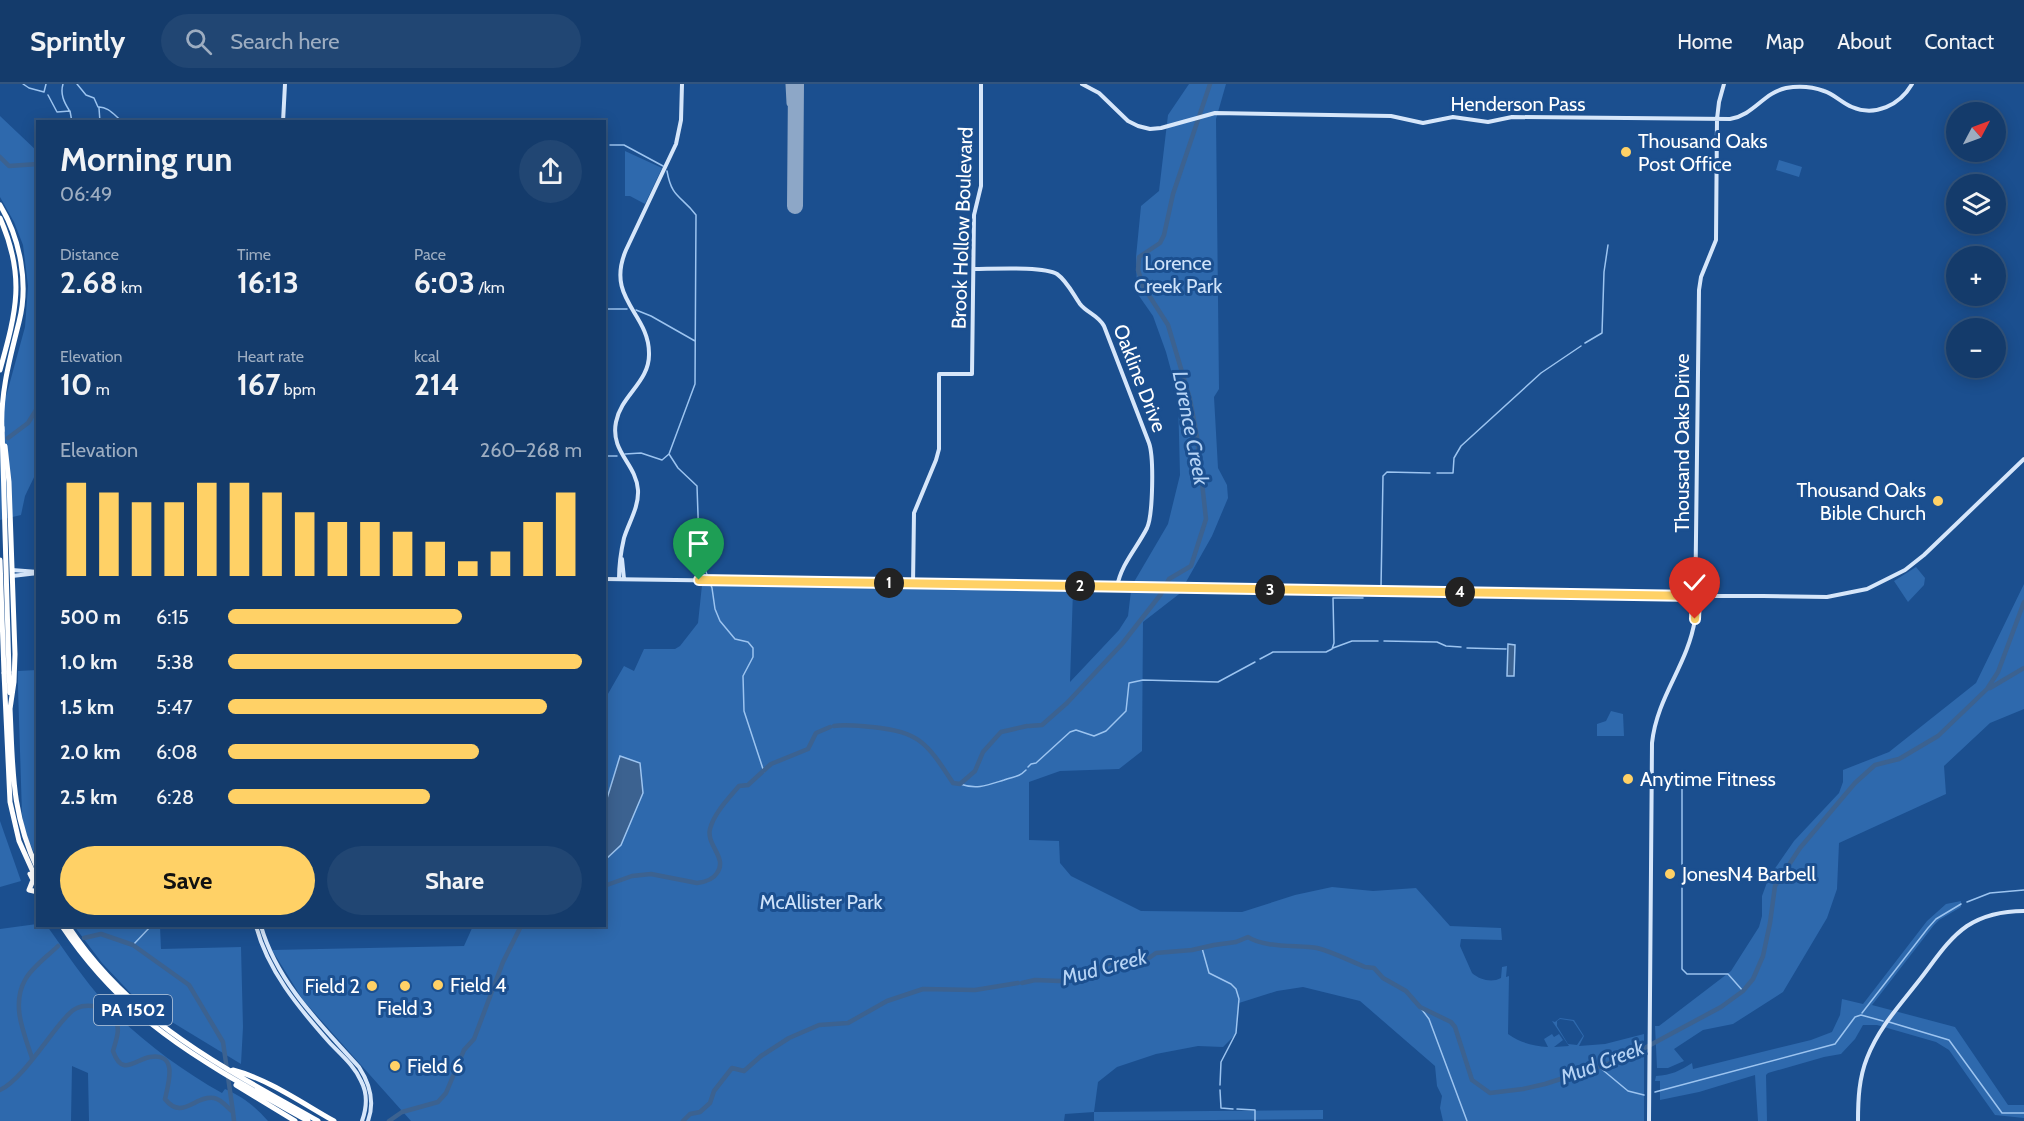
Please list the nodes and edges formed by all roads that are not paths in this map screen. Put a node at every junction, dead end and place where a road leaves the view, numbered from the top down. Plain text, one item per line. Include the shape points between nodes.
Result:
1 (285, 84) edge
2 (682, 84) edge
3 (981, 84) edge
4 (1082, 84) edge
5 (1724, 84) edge
6 (1911, 84) edge
7 (1717, 119) junction
8 (283, 120) edge
9 (0, 205) edge
10 (0, 218) edge
11 (974, 269) junction
12 (0, 370) edge
13 (1, 404) edge
14 (2, 427) junction
15 (2024, 459) edge
16 (11, 558) junction
17 (0, 560) edge
18 (0, 570) edge
19 (23, 570) junction
20 (36, 572) edge
21 (36, 572) edge
22 (11, 573) junction
23 (0, 576) edge
24 (22, 576) junction
25 (606, 579) edge
26 (622, 579) junction
27 (0, 582) edge
28 (913, 584) junction
29 (12, 586) junction
30 (1117, 587) junction
31 (1696, 596) junction
32 (4, 673) edge
33 (8, 710) junction
34 (19, 841) junction
35 (36, 866) edge
36 (36, 879) edge
37 (36, 892) edge
38 (2024, 911) edge
39 (63, 927) edge
40 (69, 927) edge
41 (256, 927) edge
42 (261, 927) edge
43 (270, 963) junction
44 (283, 975) junction
45 (345, 1058) junction
46 (224, 1071) junction
47 (363, 1073) junction
48 (239, 1074) junction
49 (242, 1087) junction
50 (295, 1121) edge
51 (308, 1121) edge
52 (318, 1121) edge
53 (334, 1121) edge
54 (362, 1121) edge
55 (368, 1121) edge
56 (1649, 1121) edge
57 (1858, 1121) edge

1 - 8 main road
2 - 26 main road via 676,144 621,266 623,293 649,351 644,375 621,407 615,427 618,447 633,471 638,490 623,541
3 - 11 main road, Brook Hollow Boulevard via 981,186 974,215
4 - 7 main road, Henderson Pass via 1099,93 1134,124 1156,129 1213,114 1394,116 1418,123 1453,117 1488,122 1512,117
5 - 7 main road, Thousand Oaks Drive
6 - 7 main road, Henderson Pass via 1898,100 1876,110 1852,107 1821,90 1792,88 1772,94 1744,115
7 - 31 main road, Thousand Oaks Drive via 1716,240 1699,290
9 - 13 highway via 15,237 22,278 20,319
10 - 12 highway via 12,251 17,290 15,314
11 - 28 main road, Brook Hollow Boulevard via 972,374 939,374 939,448 914,513
11 - 30 main road, Oakline Drive via 1054,273 1104,326 1152,456 1150,518
13 - 14 highway
14 - 16 highway, bridge via 9,482
14 - 32 highway, bridge
15 - 31 main road via 1924,555 1875,586 1827,597
16 - 19 main road
16 - 22 highway
17 - 32 highway, bridge
18 - 22 main road
19 - 20 main road
19 - 22 main road
21 - 24 main road
22 - 23 main road
22 - 24 main road
22 - 29 highway
24 - 29 main road
25 - 26 main road
26 - 28 main road
27 - 29 highway
28 - 30 main road
29 - 33 highway via 15,654
30 - 31 main road
31 - 56 main road, Thousand Oaks Drive via 1692,637 1660,707 1653,737
32 - 33 highway
33 - 34 highway via 10,802
33 - 35 highway via 17,816
34 - 36 highway
34 - 37 highway via 33,880 28,890
38 - 57 main road via 1992,915 1961,931 1891,1015 1873,1043 1862,1071
39 - 46 highway, PA 1502 via 130,1006 175,1043 217,1071
40 - 46 highway, PA 1502 via 93,960 143,1011
41 - 43 main road
42 - 44 main road
43 - 44 main road
43 - 45 main road via 301,1009
44 - 47 main road
45 - 47 main road
45 - 54 main road via 365,1091
46 - 48 highway
46 - 49 highway
47 - 55 main road via 371,1096
48 - 52 highway
48 - 53 highway via 271,1086
49 - 50 highway
49 - 51 highway

